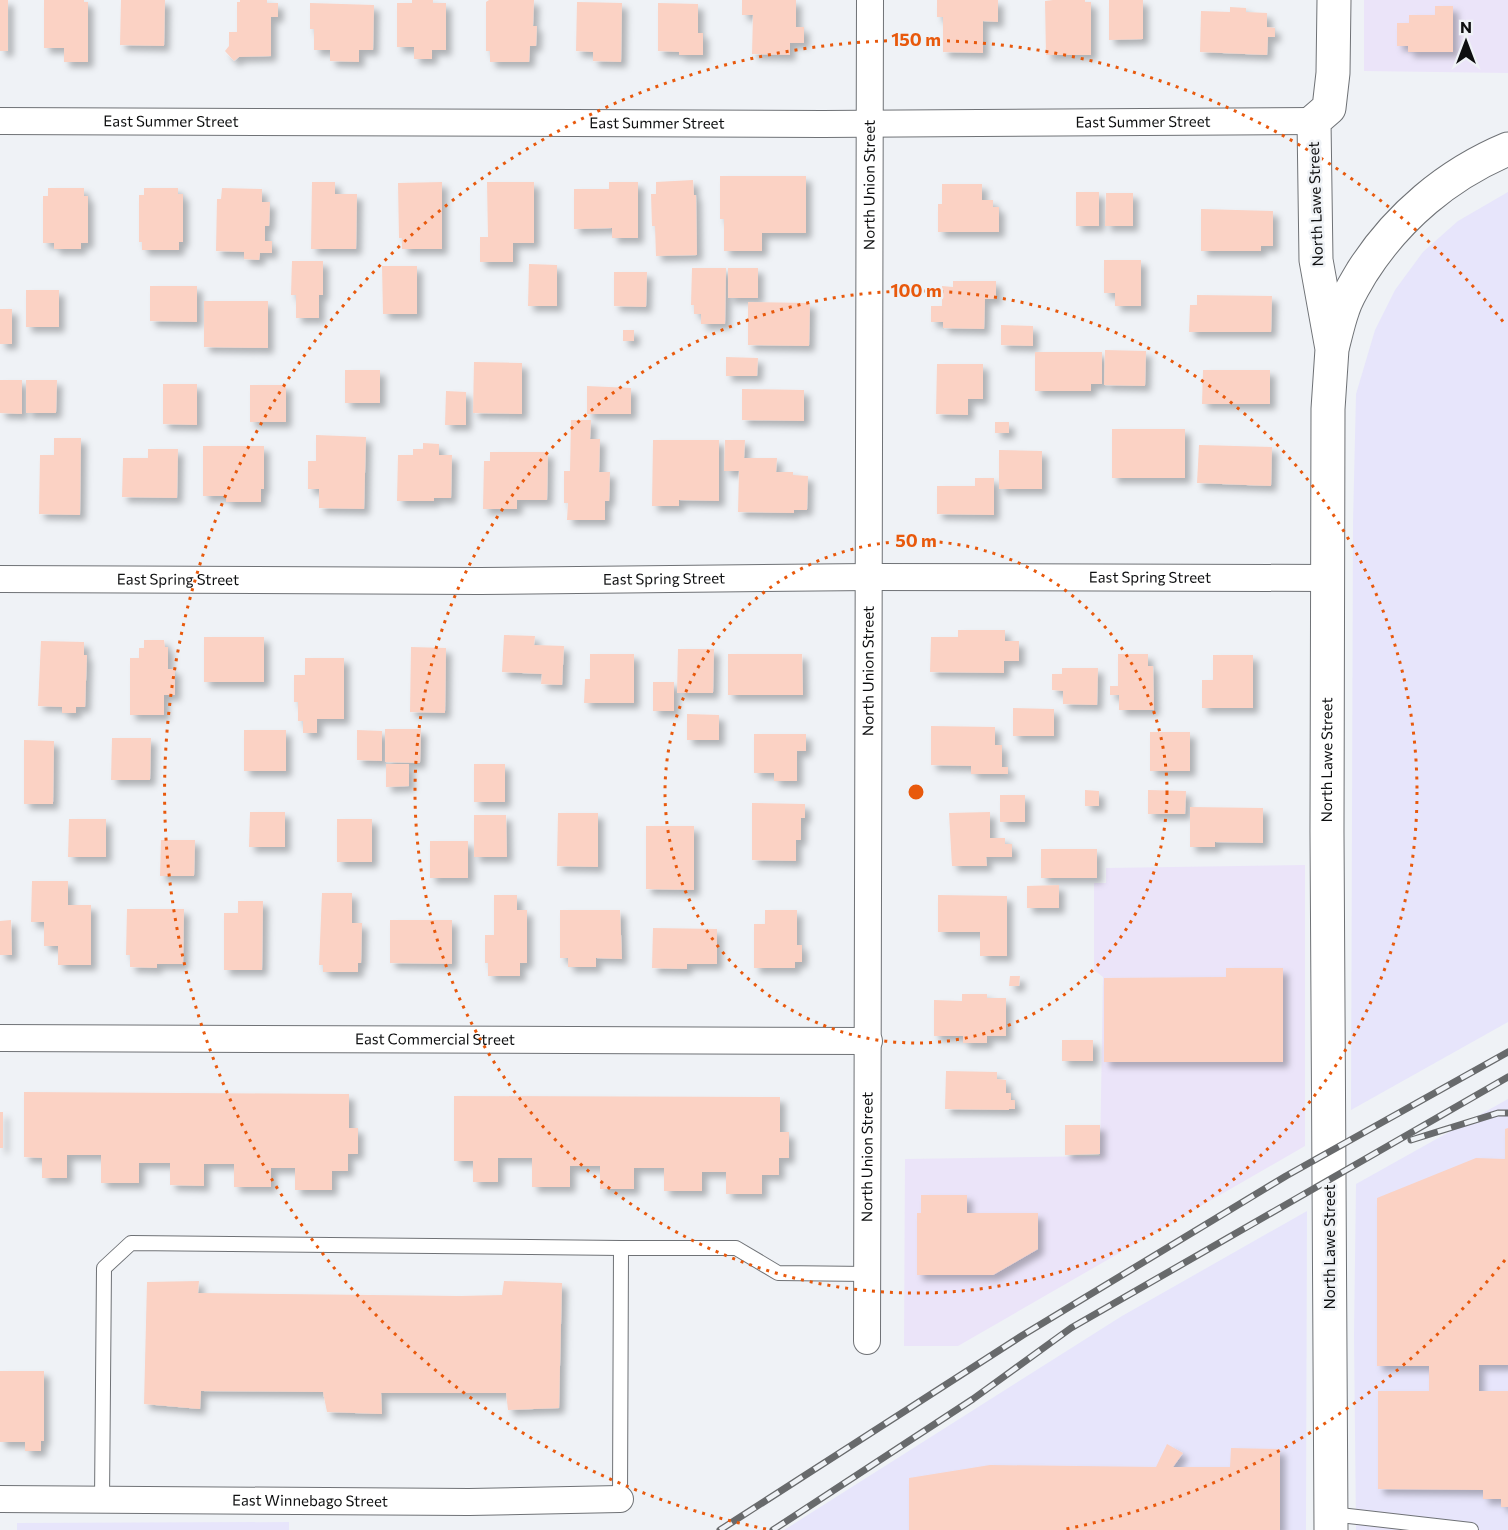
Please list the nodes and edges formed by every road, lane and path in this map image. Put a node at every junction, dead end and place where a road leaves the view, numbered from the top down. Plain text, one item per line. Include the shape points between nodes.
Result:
1 (870, 0) edge
2 (1334, 0) edge
3 (0, 121) edge
4 (1314, 122) junction
5 (871, 124) junction
6 (1508, 149) edge
7 (1332, 349) junction
8 (870, 577) junction
9 (1328, 578) junction
10 (0, 579) edge
11 (0, 1038) edge
12 (869, 1041) junction
13 (621, 1248) junction
14 (868, 1274) junction
15 (867, 1341) dead end
16 (0, 1499) edge
17 (620, 1499) joint
18 (102, 1500) junction
19 (1331, 1522) edge
20 (1429, 1527) edge
21 (1471, 1530) edge

1 - 5 street, North Union Street
2 - 4 main road, North Lawe Street via 1329,108
3 - 5 street, East Summer Street
4 - 5 street, East Summer Street
4 - 7 main road, North Lawe Street via 1316,260
5 - 8 street, North Union Street
6 - 7 main road via 1450,180 1411,210 1357,281 1343,307
7 - 9 main road, North Lawe Street
8 - 9 street, East Spring Street
8 - 10 street, East Spring Street via 492,581
8 - 12 street, North Union Street
9 - 19 main road, North Lawe Street
11 - 12 street, East Commercial Street
12 - 14 street, North Union Street
13 - 14 lane via 736,1248 778,1273
13 - 17 lane
13 - 18 lane via 131,1243 104,1268
14 - 15 street, North Union Street
16 - 18 street, East Winnebago Street
17 - 18 street, East Winnebago Street
19 - 20 lane
20 - 21 lane

